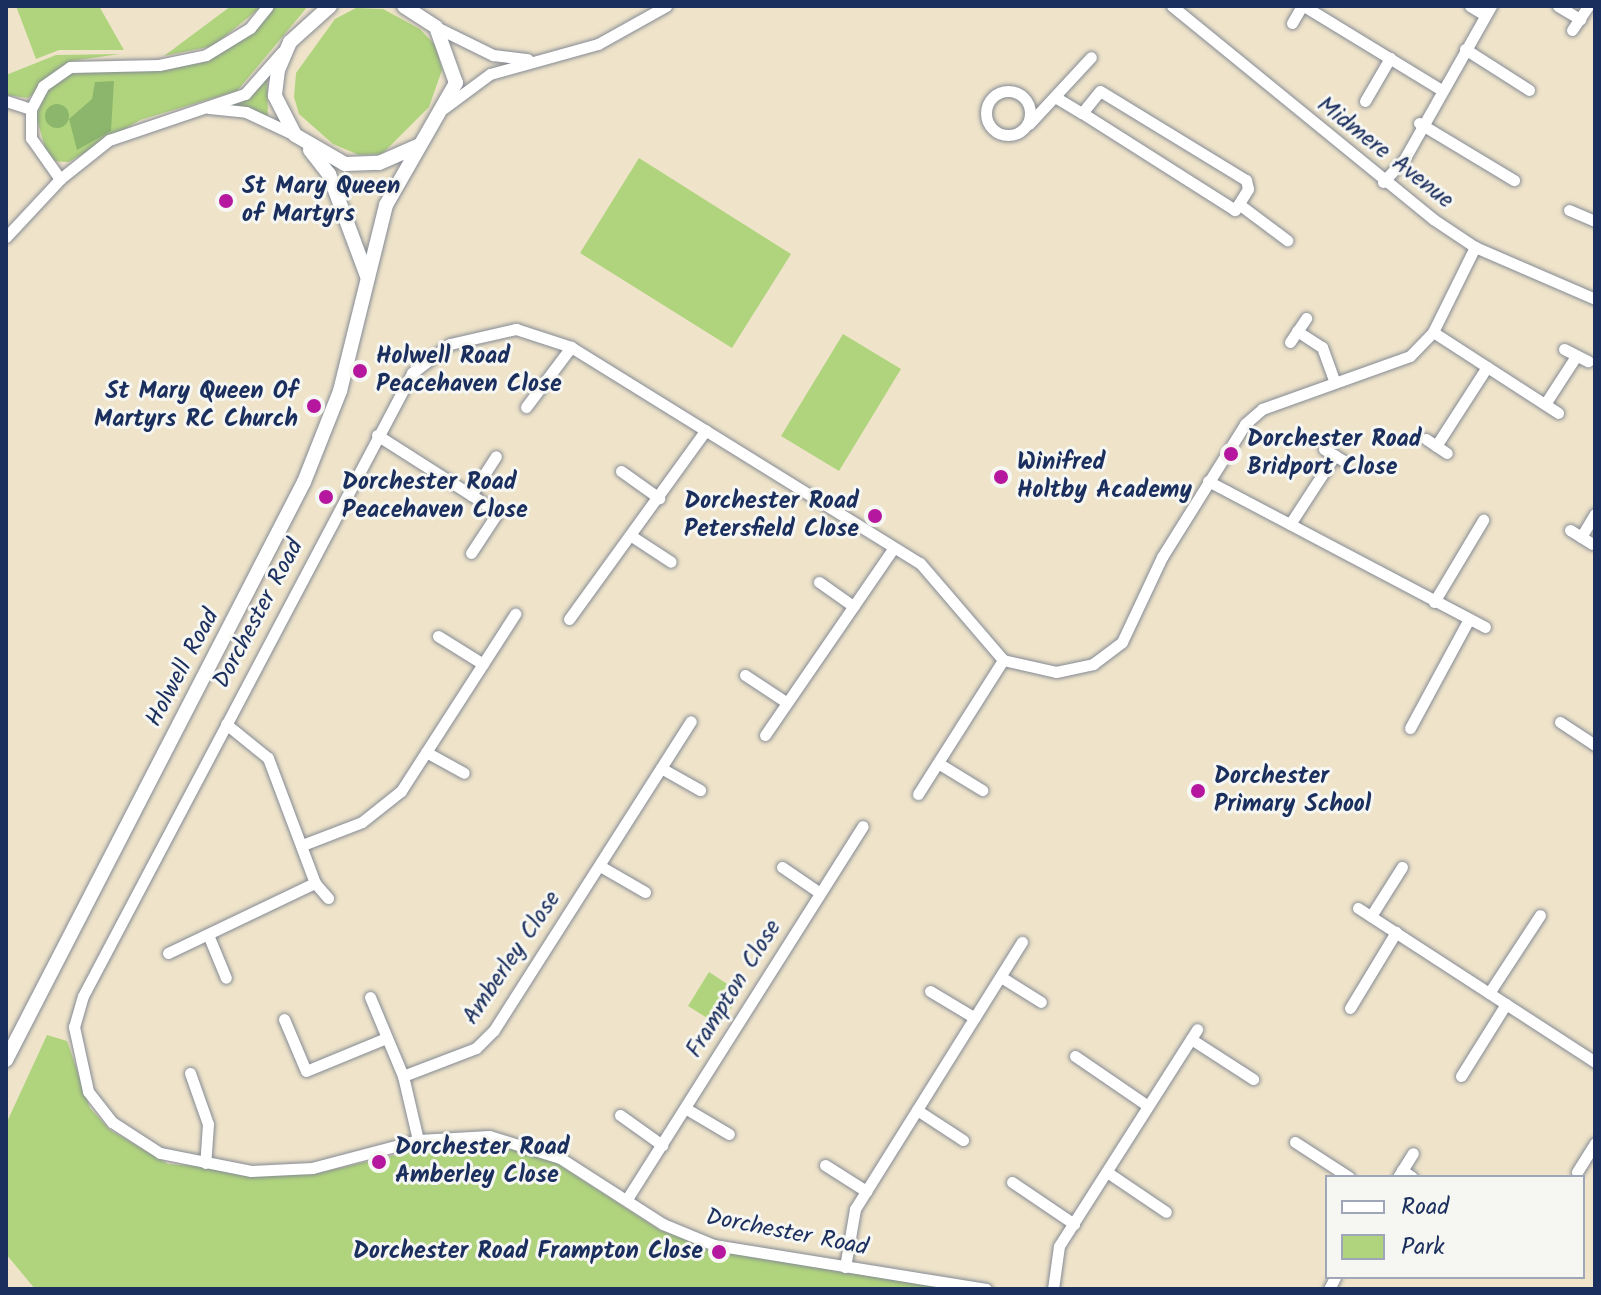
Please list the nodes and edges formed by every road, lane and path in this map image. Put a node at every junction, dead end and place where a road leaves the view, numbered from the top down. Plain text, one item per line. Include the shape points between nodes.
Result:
1 (268, 6) edge
2 (330, 6) edge
3 (404, 6) edge
4 (666, 6) edge
5 (1172, 6) edge
6 (1303, 6) edge
7 (1470, 6) edge
8 (1558, 6) edge
9 (1588, 6) edge
10 (416, 10) edge
11 (316, 11) edge
12 (1488, 11) edge
13 (1580, 19) junction
14 (1292, 23) dead end
15 (436, 27) junction
16 (1572, 30) dead end
17 (290, 42) junction
18 (1465, 49) junction
19 (1091, 57) dead end
20 (1390, 58) junction
21 (535, 59) junction
22 (1440, 89) junction
23 (1529, 90) dead end
24 (1055, 97) junction
25 (6, 101) edge
26 (1365, 101) dead end
27 (205, 107) junction
28 (31, 109) junction
29 (444, 109) junction
30 (1082, 113) junction
31 (1419, 123) junction
32 (1028, 124) junction
33 (295, 135) junction
34 (418, 146) junction
35 (307, 147) junction
36 (60, 179) junction
37 (1514, 180) dead end
38 (1383, 182) junction
39 (1240, 205) junction
40 (1569, 210) dead end
41 (1595, 221) edge
42 (6, 237) edge
43 (1287, 240) dead end
44 (1475, 247) junction
45 (368, 284) junction
46 (1595, 299) edge
47 (1306, 318) dead end
48 (1297, 331) junction
49 (1433, 332) junction
50 (1290, 342) dead end
51 (571, 347) junction
52 (1564, 349) dead end
53 (1487, 367) junction
54 (1335, 382) junction
55 (1545, 404) junction
56 (526, 407) dead end
57 (1558, 413) dead end
58 (706, 430) junction
59 (377, 435) junction
60 (1436, 446) dead end
61 (1334, 455) dead end
62 (496, 456) dead end
63 (621, 471) dead end
64 (1208, 481) junction
65 (471, 495) junction
66 (659, 498) junction
67 (1595, 514) edge
68 (1483, 520) dead end
69 (1290, 524) junction
70 (1570, 530) dead end
71 (633, 537) junction
72 (1581, 537) junction
73 (1592, 544) dead end
74 (893, 549) junction
75 (471, 553) dead end
76 (671, 562) dead end
77 (819, 582) dead end
78 (1434, 602) junction
79 (853, 606) junction
80 (515, 614) dead end
81 (569, 619) dead end
82 (1469, 619) junction
83 (1485, 627) dead end
84 (438, 636) dead end
85 (1003, 660) junction
86 (483, 664) junction
87 (745, 675) dead end
88 (786, 702) junction
89 (691, 721) dead end
90 (1560, 722) dead end
91 (226, 724) junction
92 (1410, 728) dead end
93 (765, 735) dead end
94 (1595, 745) edge
95 (426, 752) junction
96 (938, 763) junction
97 (661, 768) junction
98 (464, 773) dead end
99 (700, 790) dead end
100 (982, 790) dead end
101 (918, 794) dead end
102 (863, 826) dead end
103 (305, 844) junction
104 (600, 866) junction
105 (782, 867) dead end
106 (1402, 867) dead end
107 (315, 883) junction
108 (645, 892) dead end
109 (820, 893) junction
110 (328, 898) dead end
111 (1358, 908) dead end
112 (1540, 915) dead end
113 (1371, 916) junction
114 (1396, 932) junction
115 (209, 937) junction
116 (1021, 942) dead end
117 (168, 953) dead end
118 (1001, 977) junction
119 (226, 978) dead end
120 (930, 991) dead end
121 (1489, 993) junction
122 (370, 997) dead end
123 (1041, 1002) dead end
124 (1506, 1004) junction
125 (1350, 1008) dead end
126 (975, 1018) junction
127 (284, 1019) dead end
128 (386, 1038) junction
129 (1075, 1056) dead end
130 (6, 1060) edge
131 (1595, 1062) edge
132 (190, 1073) dead end
133 (403, 1076) junction
134 (1461, 1076) dead end
135 (1253, 1079) dead end
136 (1148, 1106) junction
137 (685, 1108) junction
138 (917, 1110) junction
139 (620, 1115) dead end
140 (729, 1134) dead end
141 (418, 1140) junction
142 (963, 1140) dead end
143 (1295, 1142) dead end
144 (1595, 1143) edge
145 (662, 1145) junction
146 (1413, 1153) dead end
147 (205, 1163) junction
148 (825, 1165) dead end
149 (1107, 1172) junction
150 (1577, 1172) dead end
151 (1346, 1175) edge
152 (1404, 1175) edge
153 (1012, 1182) dead end
154 (866, 1191) junction
155 (627, 1199) junction
156 (1166, 1212) dead end
157 (1074, 1224) junction
158 (845, 1267) junction
159 (986, 1289) edge
160 (1053, 1289) edge

1 - 28 street via 233,40 183,63 70,67 43,86
2 - 11 street
3 - 10 street
4 - 21 street via 598,44
5 - 38 street, Midmere Avenue
6 - 14 street
6 - 20 street
7 - 12 street
8 - 13 street
9 - 13 street
10 - 15 street
11 - 17 street
12 - 18 street
13 - 16 street
15 - 21 street via 493,55
15 - 29 street via 456,83
17 - 27 street via 245,94
17 - 33 street via 275,96
18 - 22 street
18 - 23 street
19 - 24 street
20 - 22 street
20 - 26 street
21 - 29 street via 490,74
22 - 31 street
24 - 30 street
24 - 32 street
25 - 28 street
27 - 33 street via 246,112
27 - 36 street via 109,140
28 - 36 street via 38,156
29 - 34 street, Holwell Road
30 - 39 street via 1235,210
30 - 39 street via 1100,91 1246,180
31 - 37 street
31 - 38 street via 1405,158
32 - 32 street via 1010,136 996,132 988,105 998,94 1019,94 1029,104
33 - 35 street
34 - 35 street via 379,163 345,164
34 - 45 street, Holwell Road via 386,205
35 - 45 street via 329,174
36 - 42 street
38 - 44 street, Midmere Avenue
39 - 43 street
40 - 41 street
44 - 46 street, Midmere Avenue
44 - 49 street
45 - 130 street, Holwell Road via 340,391 304,482
47 - 48 street
48 - 50 street
48 - 54 street via 1322,347
49 - 53 street
49 - 54 street via 1410,356
51 - 56 street
51 - 58 street, Dorchester Road
51 - 59 street, Dorchester Road via 516,329 450,344 412,373
52 - 55 street via 1582,359
53 - 55 street
53 - 60 street
54 - 64 street via 1262,409
55 - 57 street
58 - 66 street
58 - 74 street, Dorchester Road
59 - 65 street
59 - 91 street, Dorchester Road
61 - 69 street
62 - 65 street
63 - 66 street
64 - 69 street
64 - 85 street via 1122,642 1108,655 1056,672
65 - 75 street via 498,512
66 - 71 street
67 - 72 street
68 - 78 street
69 - 78 street
70 - 72 street
71 - 76 street
71 - 81 street
72 - 73 street
74 - 79 street
74 - 85 street, Dorchester Road via 920,563
77 - 79 street
78 - 82 street
79 - 88 street
80 - 86 street
82 - 83 street
82 - 92 street
84 - 86 street
85 - 96 street
86 - 95 street
87 - 88 street
88 - 93 street
89 - 97 street, Amberley Close
90 - 94 street
91 - 103 street via 268,758
91 - 147 street, Dorchester Road via 102,956 74,1027 78,1067 112,1122 160,1153
95 - 98 street
95 - 103 street via 385,808
96 - 100 street
96 - 101 street
97 - 99 street
97 - 104 street, Amberley Close
102 - 109 street, Frampton Close
103 - 107 street
104 - 108 street
104 - 133 street, Amberley Close via 485,1039
105 - 109 street
106 - 113 street
107 - 110 street
107 - 115 street
109 - 137 street, Frampton Close
111 - 113 street
112 - 121 street
113 - 114 street
114 - 121 street
114 - 125 street
115 - 117 street
115 - 119 street
116 - 118 street
118 - 123 street
118 - 126 street
120 - 126 street
121 - 124 street
122 - 128 street
124 - 131 street
124 - 134 street
126 - 138 street
127 - 128 street via 306,1071
128 - 133 street
129 - 136 street
132 - 147 street via 208,1124
133 - 141 street
135 - 136 street via 1194,1034
136 - 149 street
137 - 140 street
137 - 145 street, Frampton Close
138 - 142 street
138 - 154 street
139 - 145 street
141 - 147 street, Dorchester Road via 315,1168 251,1171
141 - 155 street, Dorchester Road via 489,1136 521,1143
143 - 151 street
144 - 150 street
145 - 155 street, Frampton Close
146 - 152 street
148 - 154 street
149 - 156 street
149 - 157 street
153 - 157 street
154 - 158 street via 855,1209
155 - 158 street, Dorchester Road via 663,1224 714,1245
157 - 160 street via 1059,1246
158 - 159 street, Dorchester Road

